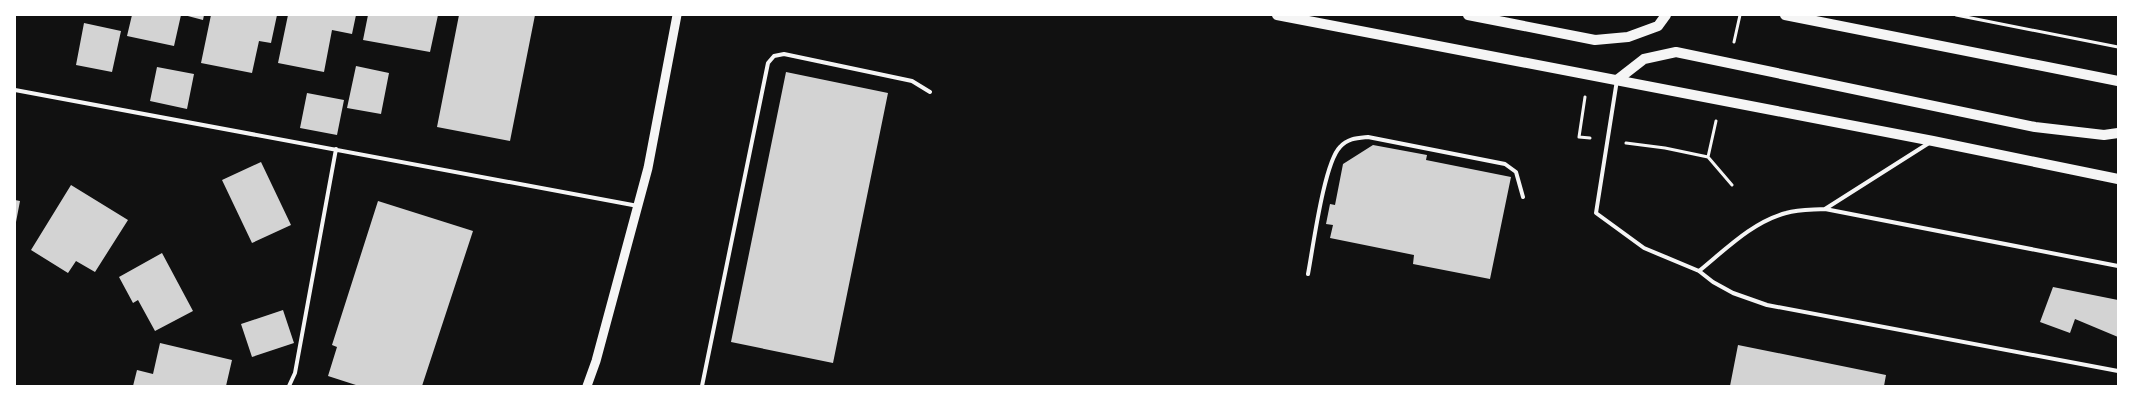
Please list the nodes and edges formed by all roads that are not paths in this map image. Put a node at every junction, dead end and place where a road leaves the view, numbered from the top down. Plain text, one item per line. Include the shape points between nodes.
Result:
1 (677, 15) edge
2 (1278, 15) edge
3 (1468, 15) edge
4 (1666, 15) edge
5 (1785, 15) edge
6 (1617, 80) junction
7 (2118, 81) edge
8 (15, 90) edge
9 (930, 92) dead end
10 (2118, 133) edge
11 (1932, 141) junction
12 (336, 149) junction
13 (2118, 179) edge
14 (1523, 197) dead end
15 (638, 206) junction
16 (1825, 209) junction
17 (2118, 266) edge
18 (1699, 272) junction
19 (1308, 274) dead end
20 (2118, 371) edge
21 (289, 386) edge
22 (587, 386) edge
23 (702, 386) edge

1 - 15 street
2 - 6 main road
3 - 4 main road via 1594,40 1628,37 1658,26
5 - 7 main road
6 - 10 main road via 1644,59 1676,52 2035,127 2096,134
6 - 11 main road
6 - 18 lane via 1596,213 1644,248
8 - 12 lane
9 - 23 lane via 912,82 784,54 774,56 768,63
11 - 13 main road
11 - 16 lane
12 - 15 lane
12 - 21 lane via 295,374
14 - 19 lane via 1516,172 1505,164 1368,137 1353,138 1340,146 1327,175
15 - 22 street
16 - 17 lane
16 - 18 lane via 1785,213 1764,222
18 - 20 lane via 1734,293 1767,305

